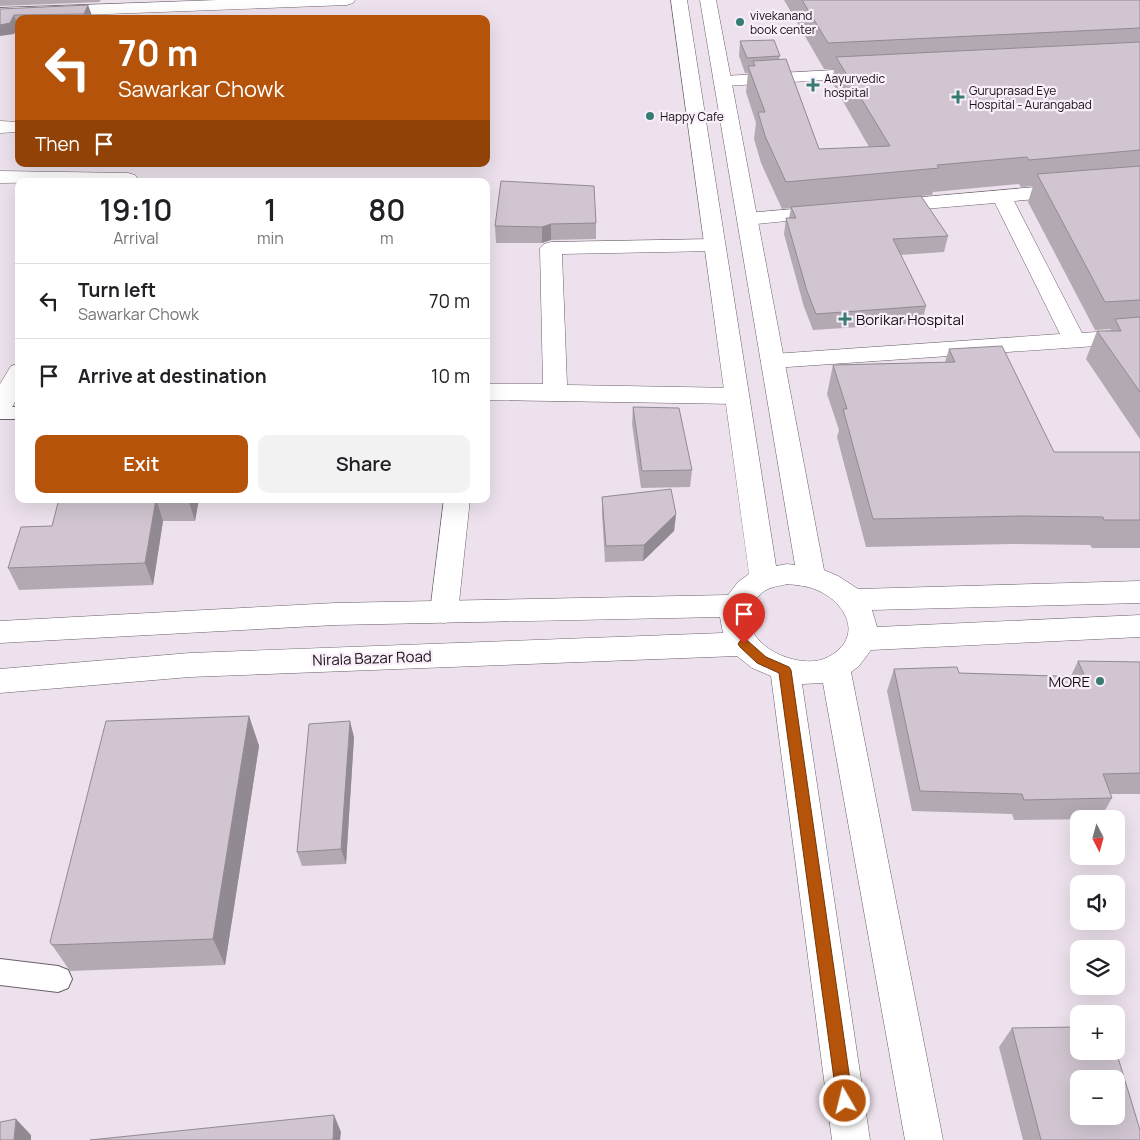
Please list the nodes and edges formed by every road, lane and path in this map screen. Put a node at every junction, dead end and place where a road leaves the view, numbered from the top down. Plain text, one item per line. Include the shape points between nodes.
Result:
1 (329, 0) edge
2 (347, 0) edge
3 (679, 0) edge
4 (708, 0) edge
5 (304, 2) junction
6 (187, 7) junction
7 (0, 13) edge
8 (49, 15) edge
9 (179, 15) edge
10 (291, 15) edge
11 (892, 72) edge
12 (724, 80) junction
13 (140, 167) edge
14 (0, 177) edge
15 (42, 178) edge
16 (129, 178) edge
17 (1140, 184) edge
18 (1002, 197) junction
19 (747, 219) junction
20 (715, 245) junction
21 (1140, 336) edge
22 (1075, 341) junction
23 (773, 361) junction
24 (15, 378) edge
25 (490, 392) edge
26 (555, 392) junction
27 (737, 396) junction
28 (0, 406) edge
29 (0, 413) edge
30 (15, 413) edge
31 (457, 503) edge
32 (811, 577) junction
33 (764, 579) junction
34 (1140, 592) edge
35 (852, 600) junction
36 (736, 606) junction
37 (444, 612) junction
38 (1140, 626) edge
39 (0, 632) edge
40 (862, 638) junction
41 (744, 644) junction
42 (835, 668) junction
43 (785, 670) junction
44 (0, 681) edge
45 (0, 972) edge
46 (58, 979) edge
47 (851, 1140) edge
48 (924, 1140) edge

1 - 2 street
1 - 5 street
3 - 20 street
4 - 12 street
5 - 6 street
5 - 10 street
6 - 8 street
6 - 9 street
7 - 8 street
11 - 12 street
12 - 19 street
13 - 16 street
14 - 15 street
17 - 18 street
18 - 19 street
18 - 22 street
19 - 23 street
20 - 26 street via 551,248
20 - 27 street
21 - 22 street
22 - 23 street
23 - 32 street
24 - 28 street
25 - 26 street
26 - 27 street
27 - 33 street
29 - 30 lane
31 - 37 street
32 - 33 street via 787,574
32 - 35 street via 834,586
33 - 36 street via 746,590
34 - 35 street
35 - 40 street via 862,619
36 - 37 street
36 - 41 street via 735,625
37 - 39 street via 334,614
38 - 40 street
40 - 42 street via 853,656
41 - 43 street via 761,660
41 - 44 street, Nirala Bazar Road via 190,665
42 - 43 street via 811,673
42 - 48 street
43 - 47 street
45 - 46 lane

